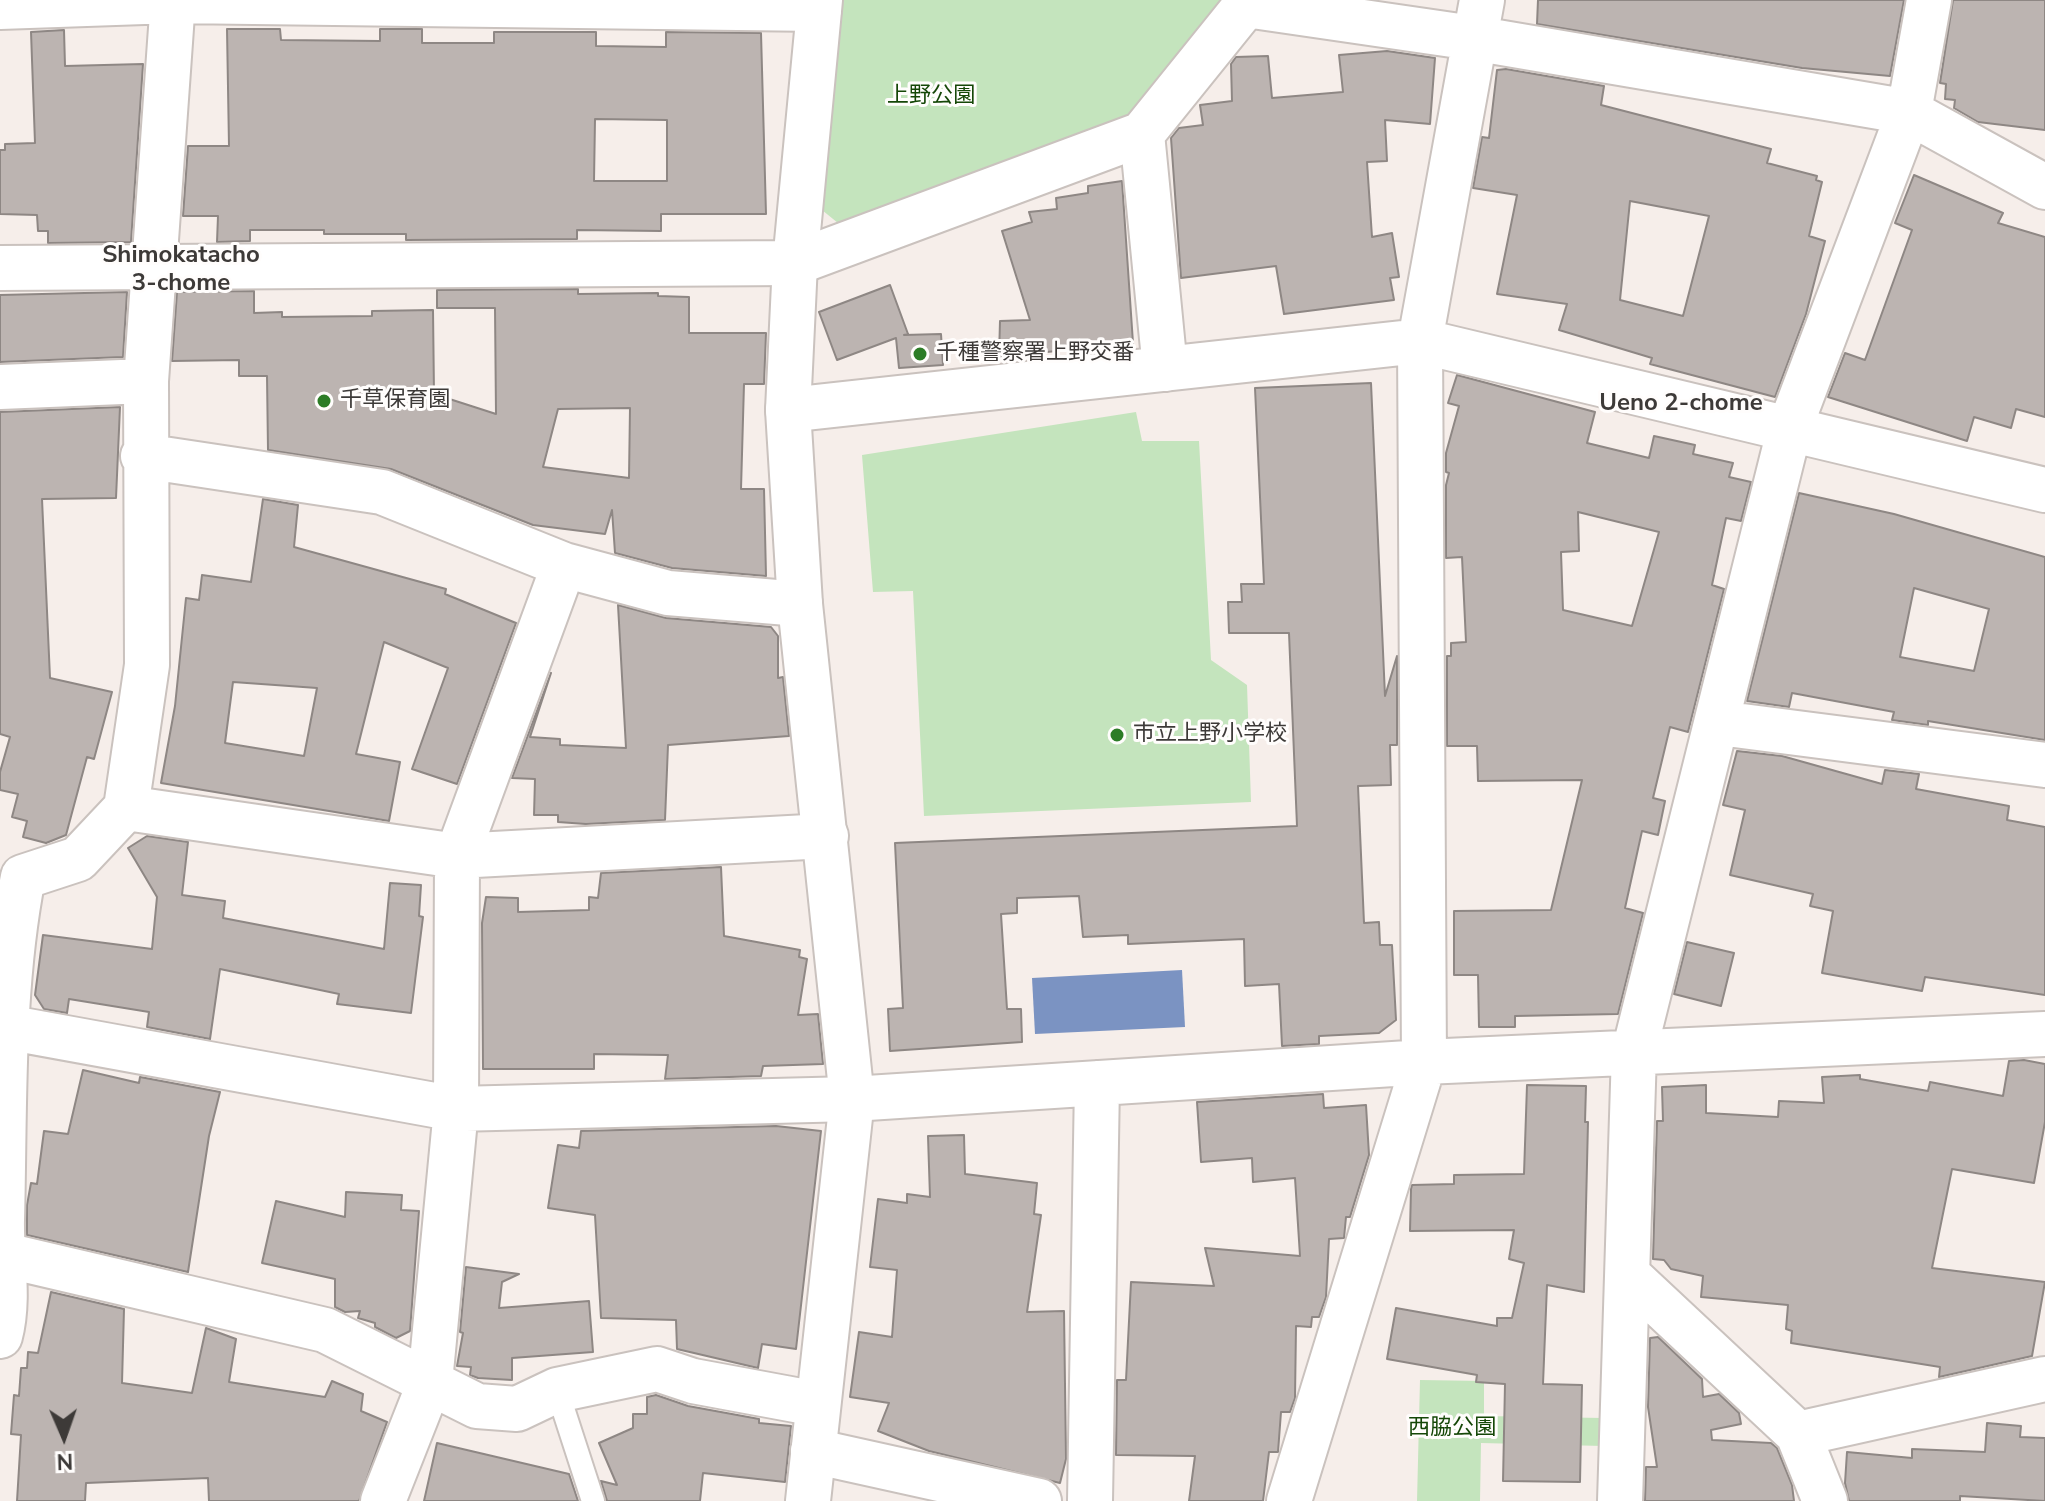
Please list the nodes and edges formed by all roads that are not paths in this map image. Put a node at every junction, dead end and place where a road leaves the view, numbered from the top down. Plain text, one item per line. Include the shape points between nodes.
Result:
1 (1929, 0) edge
2 (173, 1) edge
3 (1246, 3) edge
4 (820, 5) edge
5 (0, 7) edge
6 (1477, 19) edge
7 (1909, 112) junction
8 (1142, 134) junction
9 (2045, 187) edge
10 (795, 263) junction
11 (154, 267) junction
12 (0, 268) edge
13 (1420, 341) junction
14 (1165, 369) junction
15 (146, 381) junction
16 (0, 387) edge
17 (788, 410) junction
18 (1790, 427) junction
19 (143, 456) junction
20 (2045, 490) edge
21 (564, 565) junction
22 (800, 604) junction
23 (1719, 723) junction
24 (2045, 765) edge
25 (126, 808) junction
26 (826, 836) junction
27 (457, 856) junction
28 (11, 874) edge
29 (3, 1026) edge
30 (2045, 1034) edge
31 (1634, 1052) junction
32 (1424, 1062) junction
33 (1097, 1083) junction
34 (852, 1099) junction
35 (456, 1109) junction
36 (1, 1254) edge
37 (1629, 1276) junction
38 (0, 1336) edge
39 (2045, 1379) edge
40 (430, 1382) junction
41 (557, 1390) junction
42 (817, 1404) junction
43 (1798, 1434) junction
44 (813, 1451) junction
45 (383, 1501) edge
46 (593, 1501) edge
47 (808, 1501) edge
48 (1039, 1501) edge
49 (1090, 1501) edge
50 (1289, 1501) edge
51 (1620, 1501) edge
52 (1825, 1501) edge

1 - 7 street
2 - 4 street
2 - 5 street
2 - 11 street
3 - 6 street
3 - 8 street
4 - 10 street
6 - 7 street
6 - 13 street
7 - 9 street
7 - 18 street
8 - 10 street
8 - 14 street
10 - 11 street
10 - 17 street
11 - 12 street
11 - 15 street
13 - 14 street
13 - 18 street
13 - 32 street
14 - 17 street
15 - 16 street
15 - 19 street
17 - 22 street
18 - 20 street
18 - 23 street
19 - 21 street via 382,492
19 - 25 street via 147,665
21 - 22 street via 668,593
21 - 27 street
22 - 26 street
23 - 24 street
23 - 31 street
25 - 27 street
25 - 28 street via 78,859
26 - 27 street
26 - 34 street
27 - 35 street
28 - 29 street via 14,922
29 - 35 street
29 - 36 street
30 - 31 street
31 - 32 street
31 - 37 street
32 - 33 street
32 - 50 street
33 - 34 street
33 - 49 street
34 - 35 street
34 - 42 street
35 - 40 street
36 - 38 street via 5,1317
36 - 40 street via 325,1330
37 - 43 street
37 - 51 street
39 - 43 street
40 - 41 street via 477,1406 517,1409
40 - 45 street
41 - 42 street via 657,1369 693,1381
41 - 46 lane
42 - 44 street
43 - 52 street
44 - 47 street
44 - 48 street

